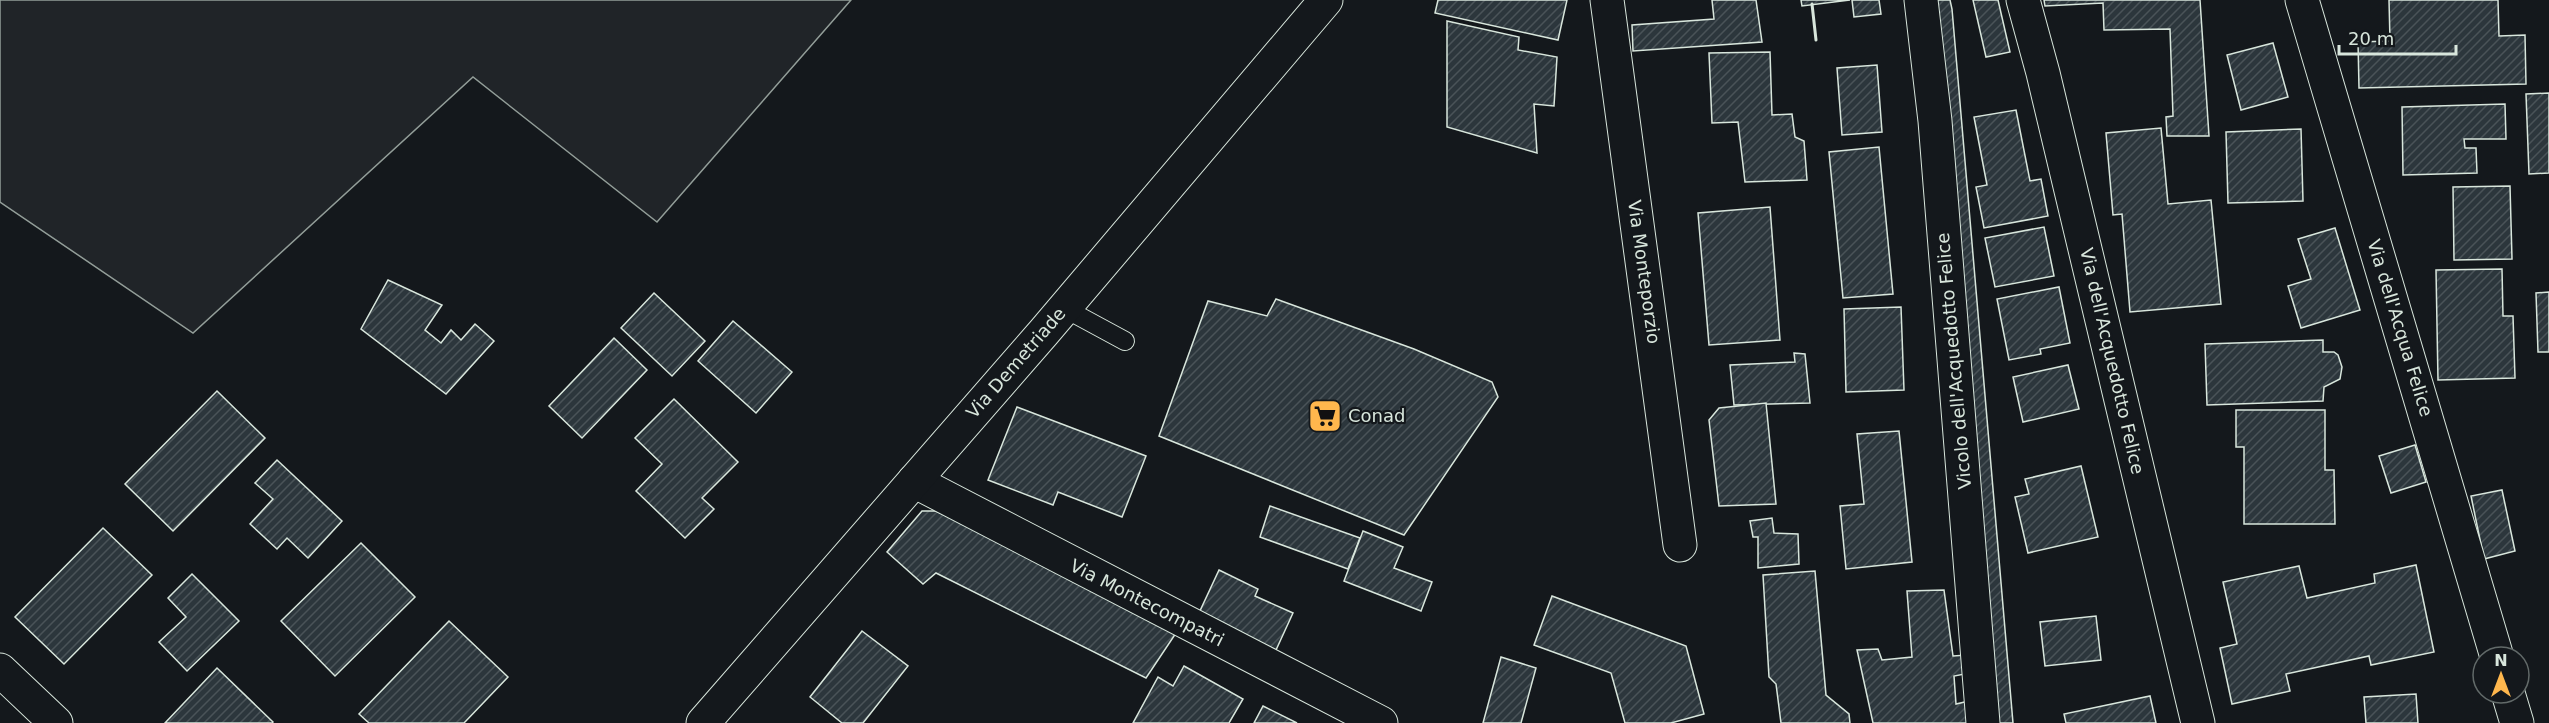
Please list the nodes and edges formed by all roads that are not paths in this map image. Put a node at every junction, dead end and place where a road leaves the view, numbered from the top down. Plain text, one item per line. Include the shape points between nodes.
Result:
1 (1326, 0) edge
2 (1607, 0) edge
3 (1921, 0) edge
4 (2023, 0) edge
5 (2302, 0) edge
6 (1064, 308) junction
7 (1125, 342) dead end
8 (914, 481) junction
9 (1680, 545) dead end
10 (2493, 645) edge
11 (0, 670) edge
12 (2512, 705) edge
13 (56, 723) edge
14 (704, 723) edge
15 (1381, 723) edge
16 (1983, 723) edge
17 (2198, 723) edge
18 (2517, 723) edge

1 - 6 street, Via Demetriade
2 - 9 street, Via Monteporzio
3 - 16 street, Vicolo dell'Acquedotto Felice via 1936,133
4 - 17 street, Via dell'Acquedotto Felice
5 - 10 street, Via dell'Acqua Felice
6 - 7 lane
6 - 8 street, Via Demetriade
8 - 14 street, Via Demetriade
8 - 15 street, Via Montecompatri
11 - 13 street
12 - 18 street

